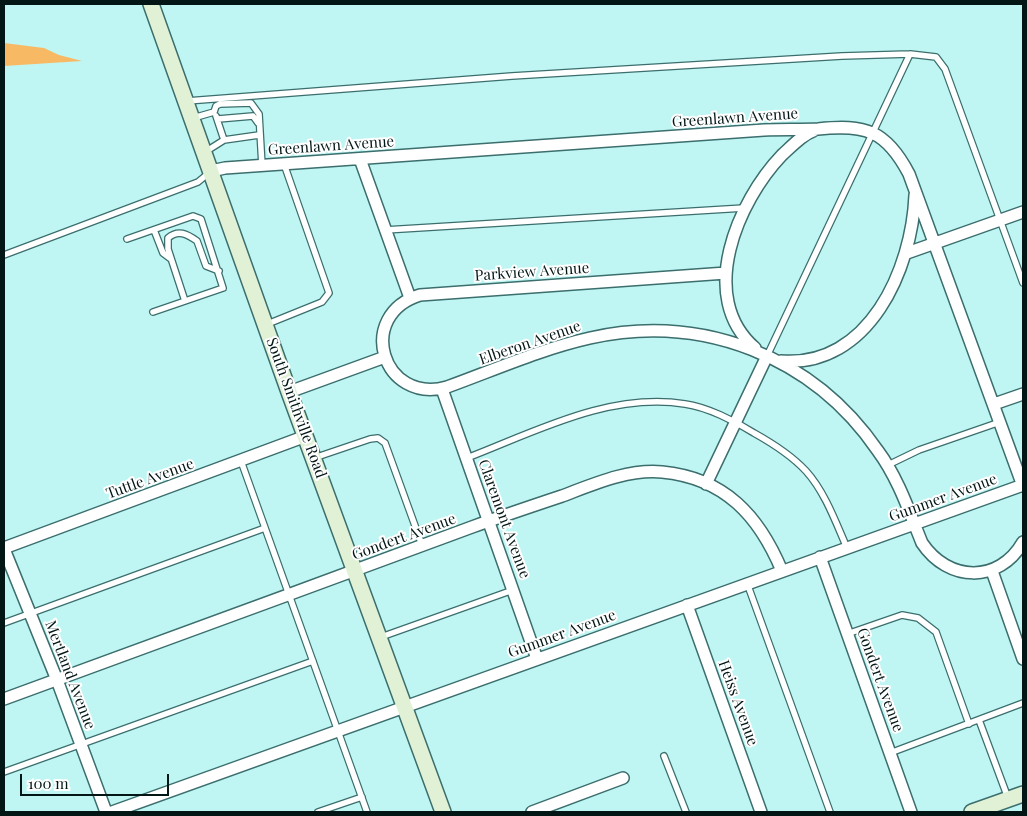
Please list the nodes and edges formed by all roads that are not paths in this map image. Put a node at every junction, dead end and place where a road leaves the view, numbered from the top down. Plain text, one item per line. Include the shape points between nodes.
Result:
1 (151, 4) edge
2 (910, 54) junction
3 (186, 101) junction
4 (214, 112) junction
5 (193, 118) junction
6 (218, 119) junction
7 (259, 125) junction
8 (819, 128) junction
9 (874, 132) junction
10 (259, 135) junction
11 (224, 140) junction
12 (205, 152) junction
13 (360, 159) junction
14 (284, 164) junction
15 (262, 166) junction
16 (211, 171) junction
17 (915, 190) junction
18 (744, 208) junction
19 (1023, 212) edge
20 (1001, 220) junction
21 (154, 230) junction
22 (385, 230) junction
23 (127, 239) dead end
24 (935, 243) junction
25 (907, 254) junction
26 (4, 255) edge
27 (170, 259) junction
28 (219, 271) junction
29 (726, 273) junction
30 (1023, 283) edge
31 (410, 298) junction
32 (185, 302) junction
33 (153, 312) dead end
34 (265, 324) junction
35 (756, 349) junction
36 (767, 356) junction
37 (385, 357) junction
38 (779, 361) junction
39 (442, 389) junction
40 (289, 392) junction
41 (1023, 394) edge
42 (994, 404) junction
43 (736, 421) junction
44 (1001, 422) junction
45 (306, 436) junction
46 (314, 458) junction
47 (466, 458) junction
48 (241, 462) junction
49 (888, 465) junction
50 (706, 484) junction
51 (1023, 486) edge
52 (488, 521) junction
53 (914, 524) junction
54 (265, 528) junction
55 (1023, 542) edge
56 (422, 545) junction
57 (4, 548) edge
58 (847, 548) junction
59 (820, 557) junction
60 (355, 571) junction
61 (782, 571) junction
62 (992, 571) junction
63 (747, 583) junction
64 (513, 590) junction
65 (290, 596) junction
66 (687, 605) junction
67 (30, 614) junction
68 (4, 623) edge
69 (848, 634) junction
70 (379, 638) junction
71 (537, 659) junction
72 (1023, 659) edge
73 (313, 661) junction
74 (57, 680) junction
75 (4, 699) edge
76 (1023, 704) edge
77 (404, 706) junction
78 (979, 720) junction
79 (969, 724) junction
80 (338, 730) junction
81 (80, 743) junction
82 (890, 753) junction
83 (664, 756) dead end
84 (4, 772) edge
85 (623, 778) dead end
86 (1023, 794) edge
87 (362, 797) junction
88 (1008, 800) junction
89 (106, 812) edge
90 (112, 812) edge
91 (318, 812) edge
92 (367, 812) edge
93 (443, 812) edge
94 (532, 812) edge
95 (686, 812) edge
96 (761, 812) edge
97 (830, 812) edge
98 (911, 812) edge
99 (972, 812) edge

1 - 3 main road, South Smithville Road
2 - 3 lane via 512,76
2 - 9 lane
2 - 20 lane via 936,57 946,69
3 - 5 main road, South Smithville Road
4 - 5 lane
4 - 6 lane
4 - 7 lane via 220,104 248,102 257,109
5 - 12 main road, South Smithville Road
6 - 7 lane via 253,116
6 - 11 lane
7 - 10 lane
8 - 9 street, Greenlawn Avenue via 845,126
8 - 13 street, Greenlawn Avenue
8 - 18 street via 801,138 773,165
9 - 17 street, Greenlawn Avenue via 890,143 900,156
9 - 36 lane
10 - 11 lane
10 - 15 lane
11 - 12 lane
12 - 16 main road, South Smithville Road
13 - 14 street, Greenlawn Avenue
13 - 22 street
14 - 15 street, Greenlawn Avenue
14 - 34 lane via 329,293 322,302
15 - 16 street, Greenlawn Avenue
16 - 26 lane via 198,182
16 - 34 main road, South Smithville Road
17 - 24 street, Greenlawn Avenue
17 - 25 street
18 - 22 lane
18 - 29 street via 734,233
19 - 20 street
20 - 24 street
20 - 30 lane
21 - 23 lane
21 - 27 lane via 163,253
21 - 28 lane via 198,216
22 - 31 street
24 - 25 street
24 - 42 street, Greenlawn Avenue
25 - 38 street via 879,308 850,340 831,353 812,360
27 - 28 lane via 168,238 182,233 197,241 206,266
27 - 32 lane
28 - 32 lane via 223,288
29 - 31 street, Parkview Avenue
29 - 35 street via 727,296 734,322
31 - 37 street via 396,307 385,326 382,338
32 - 33 lane
34 - 40 main road, South Smithville Road
35 - 36 street, Elberon Avenue
35 - 39 street, Elberon Avenue via 684,333 623,333 568,344
36 - 38 street, Elberon Avenue
36 - 43 street
37 - 39 street, Elberon Avenue via 395,375 411,386
37 - 40 street
38 - 49 street, Elberon Avenue via 812,382 844,410 865,432
39 - 47 street, Claremont Avenue
40 - 45 main road, South Smithville Road
41 - 42 street
42 - 44 street, Greenlawn Avenue
43 - 47 lane via 686,404 638,402 578,415
43 - 50 street
43 - 58 lane via 806,471 826,502
44 - 49 lane via 928,446
44 - 51 street, Greenlawn Avenue
45 - 46 main road, South Smithville Road
45 - 48 street, Tuttle Avenue
46 - 56 lane via 370,439 378,438 385,443
46 - 60 main road, South Smithville Road
47 - 52 street, Claremont Avenue
48 - 54 lane
48 - 57 street, Tuttle Avenue
49 - 53 street, Elberon Avenue
50 - 52 street, Gondert Avenue via 662,472 631,474
50 - 61 street, Gondert Avenue via 722,491 745,509 766,535
51 - 53 street, Gummer Avenue
52 - 56 street, Gondert Avenue
52 - 64 street, Claremont Avenue
53 - 58 street, Gummer Avenue
53 - 62 street, Elberon Avenue via 929,554 944,566 968,573
54 - 65 lane
54 - 67 lane
55 - 62 street via 1011,558
56 - 60 street, Gondert Avenue
57 - 67 street, Mertland Avenue
58 - 59 street, Gummer Avenue
59 - 61 street, Gummer Avenue
59 - 69 street, Gondert Avenue
60 - 65 street, Gondert Avenue
60 - 70 main road, South Smithville Road
61 - 63 street, Gummer Avenue
62 - 72 street
63 - 66 street, Gummer Avenue
63 - 97 lane
64 - 70 lane
64 - 71 street, Claremont Avenue
65 - 73 lane
65 - 74 street, Gondert Avenue
66 - 71 street, Gummer Avenue
66 - 96 street, Heiss Avenue
67 - 68 lane
67 - 74 street, Mertland Avenue
69 - 79 lane via 902,615 918,618 936,632
69 - 82 street, Gondert Avenue
70 - 77 main road, South Smithville Road
71 - 77 street, Gummer Avenue
73 - 80 lane
73 - 81 lane
74 - 75 street, Gondert Avenue
74 - 81 street, Mertland Avenue
76 - 78 lane
77 - 80 street, Gummer Avenue
77 - 93 main road, South Smithville Road
78 - 79 lane
78 - 88 lane
79 - 82 lane
80 - 87 lane
80 - 90 street, Gummer Avenue
81 - 84 lane
81 - 89 street, Mertland Avenue
82 - 98 street, Gondert Avenue
83 - 95 lane
85 - 94 street
86 - 88 main road
87 - 91 lane
87 - 92 lane
88 - 99 main road

